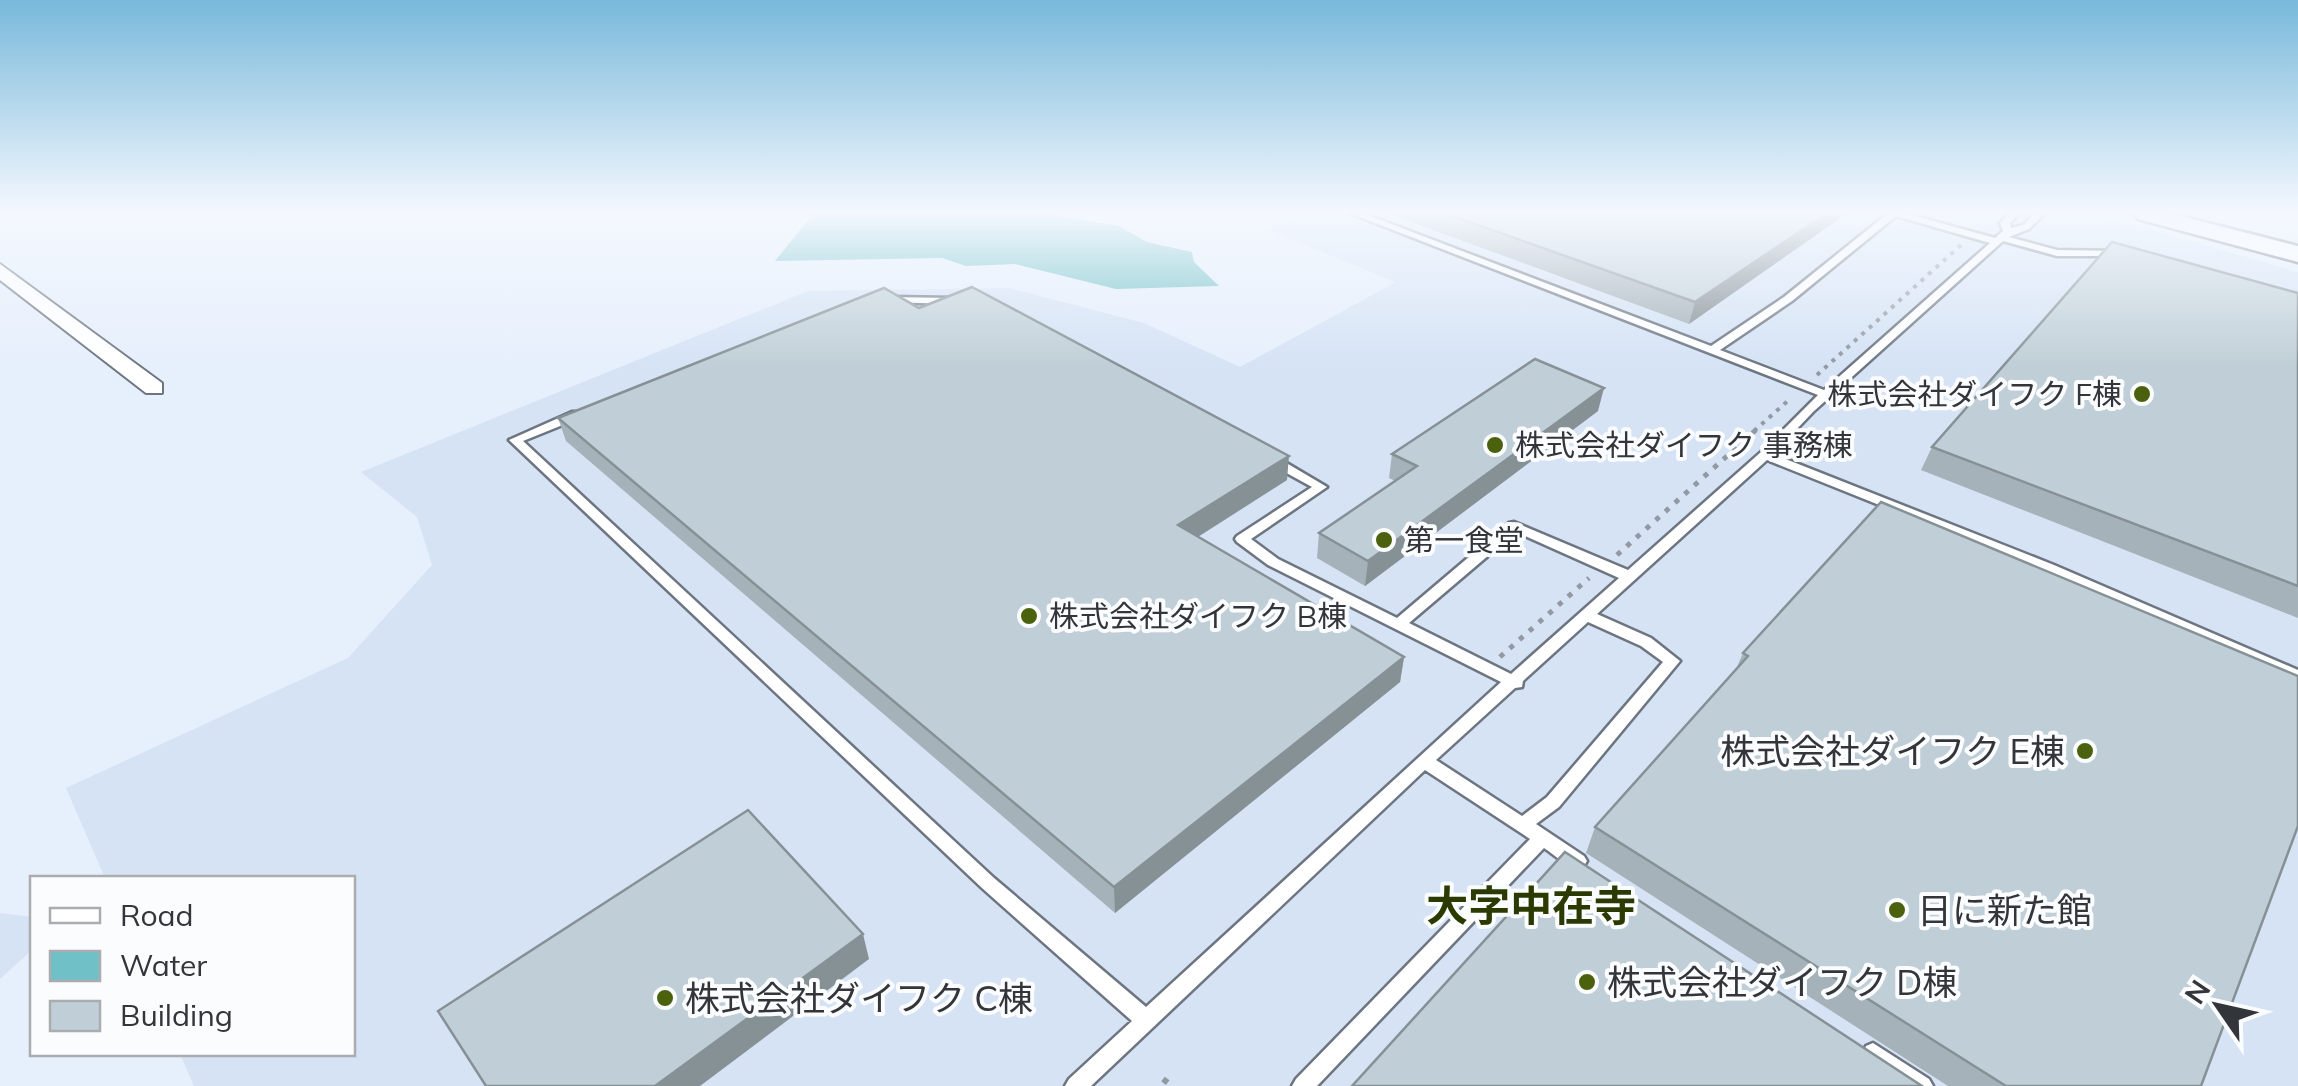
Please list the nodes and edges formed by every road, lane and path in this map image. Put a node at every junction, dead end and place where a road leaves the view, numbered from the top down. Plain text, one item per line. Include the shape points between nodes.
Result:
1 (1493, 265) edge
2 (1832, 265) edge
3 (1939, 265) edge
4 (1973, 265) edge
5 (0, 270) edge
6 (876, 299) edge
7 (970, 302) edge
8 (1714, 348) junction
9 (1811, 380) dead end
10 (154, 388) dead end
11 (1800, 390) dead end
12 (1825, 394) junction
13 (588, 410) edge
14 (1263, 455) edge
15 (1765, 455) junction
16 (1612, 559) dead end
17 (1596, 573) dead end
18 (1630, 578) junction
19 (1588, 616) junction
20 (1399, 624) junction
21 (1499, 658) dead end
22 (2298, 676) edge
23 (1516, 682) junction
24 (1424, 761) junction
25 (1522, 825) junction
26 (1542, 838) junction
27 (1592, 870) edge
28 (1147, 1020) junction
29 (1856, 1043) edge
30 (1164, 1079) dead end
31 (1076, 1086) edge
32 (1172, 1086) edge
33 (1303, 1086) edge
34 (1922, 1086) edge

1 - 8 lane
2 - 8 lane
3 - 9 path
4 - 12 lane
5 - 10 street
6 - 7 lane
8 - 12 lane
11 - 16 path
12 - 15 lane
13 - 28 lane via 515,440 988,883
14 - 20 lane via 1321,487 1242,539 1273,562
15 - 18 lane
15 - 22 lane
17 - 21 path
18 - 19 lane
18 - 20 lane via 1514,526
19 - 23 lane
19 - 25 lane via 1672,661 1553,802
20 - 23 lane
23 - 24 lane
24 - 25 lane
24 - 28 lane
25 - 26 lane
26 - 27 lane
26 - 33 lane
28 - 31 lane
29 - 34 lane
30 - 32 path

